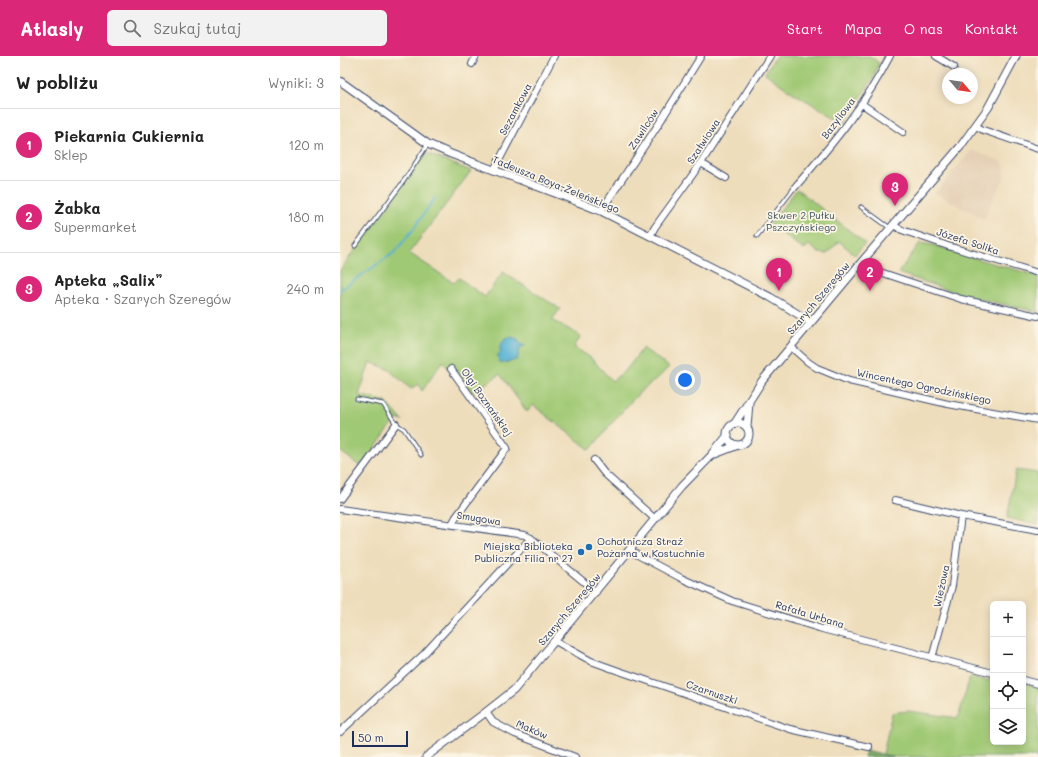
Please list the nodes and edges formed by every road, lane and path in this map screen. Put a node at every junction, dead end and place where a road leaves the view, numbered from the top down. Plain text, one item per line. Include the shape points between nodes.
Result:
1 (476, 56) edge
2 (701, 56) edge
3 (770, 56) edge
4 (890, 56) edge
5 (936, 56) edge
6 (1016, 56) edge
7 (552, 57) edge
8 (472, 64) dead end
9 (954, 67) dead end
10 (340, 81) edge
11 (862, 104) junction
12 (976, 126) junction
13 (904, 132) dead end
14 (428, 144) junction
15 (1038, 149) edge
16 (701, 163) junction
17 (494, 170) junction
18 (726, 178) dead end
19 (795, 187) joint
20 (861, 207) dead end
21 (601, 212) junction
22 (892, 227) junction
23 (650, 236) junction
24 (757, 236) dead end
25 (356, 246) dead end
26 (859, 265) junction
27 (1038, 273) edge
28 (1038, 316) edge
29 (811, 322) junction
30 (791, 347) junction
31 (451, 369) dead end
32 (357, 399) dead end
33 (750, 400) junction
34 (1038, 420) edge
35 (396, 424) junction
36 (735, 424) junction
37 (747, 427) junction
38 (728, 435) junction
39 (738, 445) junction
40 (421, 455) dead end
41 (711, 456) junction
42 (594, 460) dead end
43 (340, 499) edge
44 (895, 500) dead end
45 (340, 509) edge
46 (961, 516) junction
47 (656, 519) junction
48 (452, 524) junction
49 (1038, 530) edge
50 (531, 538) junction
51 (631, 549) junction
52 (596, 592) junction
53 (556, 640) junction
54 (932, 658) junction
55 (990, 672) edge
56 (1026, 681) edge
57 (1038, 684) edge
58 (486, 712) junction
59 (340, 732) edge
60 (868, 747) dead end
61 (426, 757) edge
62 (575, 757) edge

1 - 8 street
2 - 21 street, Zawilców
3 - 16 street, Szałwiowa
4 - 11 street, Bazyliowa
5 - 9 street
6 - 12 street, Szarych Szeregów
7 - 17 street, Sezamkowa
10 - 14 street, Tadeusza Boya-Żeleńskiego
11 - 13 street
11 - 19 street, Bazyliowa
12 - 15 street
12 - 22 street, Szarych Szeregów
14 - 17 street, Tadeusza Boya-Żeleńskiego
14 - 25 lane
16 - 18 street
16 - 23 street, Szałwiowa
17 - 21 street, Tadeusza Boya-Żeleńskiego
19 - 24 lane
20 - 22 lane
21 - 23 street, Tadeusza Boya-Żeleńskiego
22 - 26 street, Szarych Szeregów
22 - 27 street, Józefa Solika
23 - 29 street, Tadeusza Boya-Żeleńskiego
26 - 28 street via 961,299
26 - 29 street, Szarych Szeregów
29 - 30 street, Szarych Szeregów
30 - 33 street, Szarych Szeregów via 762,381
30 - 34 street, Wincentego Ogrodzińskiego via 817,368 849,381 948,404
31 - 48 street, Olgi Boznańskiej via 507,448
32 - 35 lane via 383,404
33 - 36 street, Szarych Szeregów
33 - 37 street, Szarych Szeregów
35 - 40 lane via 404,429
35 - 43 street
36 - 37 street via 741,423
36 - 38 street via 729,428
37 - 39 street via 747,440
38 - 39 street via 731,442
38 - 41 street, Szarych Szeregów
39 - 41 street, Szarych Szeregów
41 - 47 street, Szarych Szeregów via 682,486
42 - 47 street via 604,473
44 - 46 street
45 - 48 street, Smugowa
46 - 49 street
46 - 54 street, Wieżowa via 952,586
47 - 51 street, Szarych Szeregów
48 - 50 street, Smugowa
50 - 52 street, Smugowa
50 - 59 street via 423,655
51 - 52 street, Szarych Szeregów
51 - 54 street, Rafała Urbana via 681,578 732,601 822,629
52 - 53 street, Szarych Szeregów
53 - 58 street, Szarych Szeregów via 514,690
53 - 60 street, Czarnuszki via 591,661 630,675 790,729
54 - 55 street, Rafała Urbana
56 - 57 street
58 - 61 street, Szarych Szeregów
58 - 62 street, Maków via 494,722 515,734

